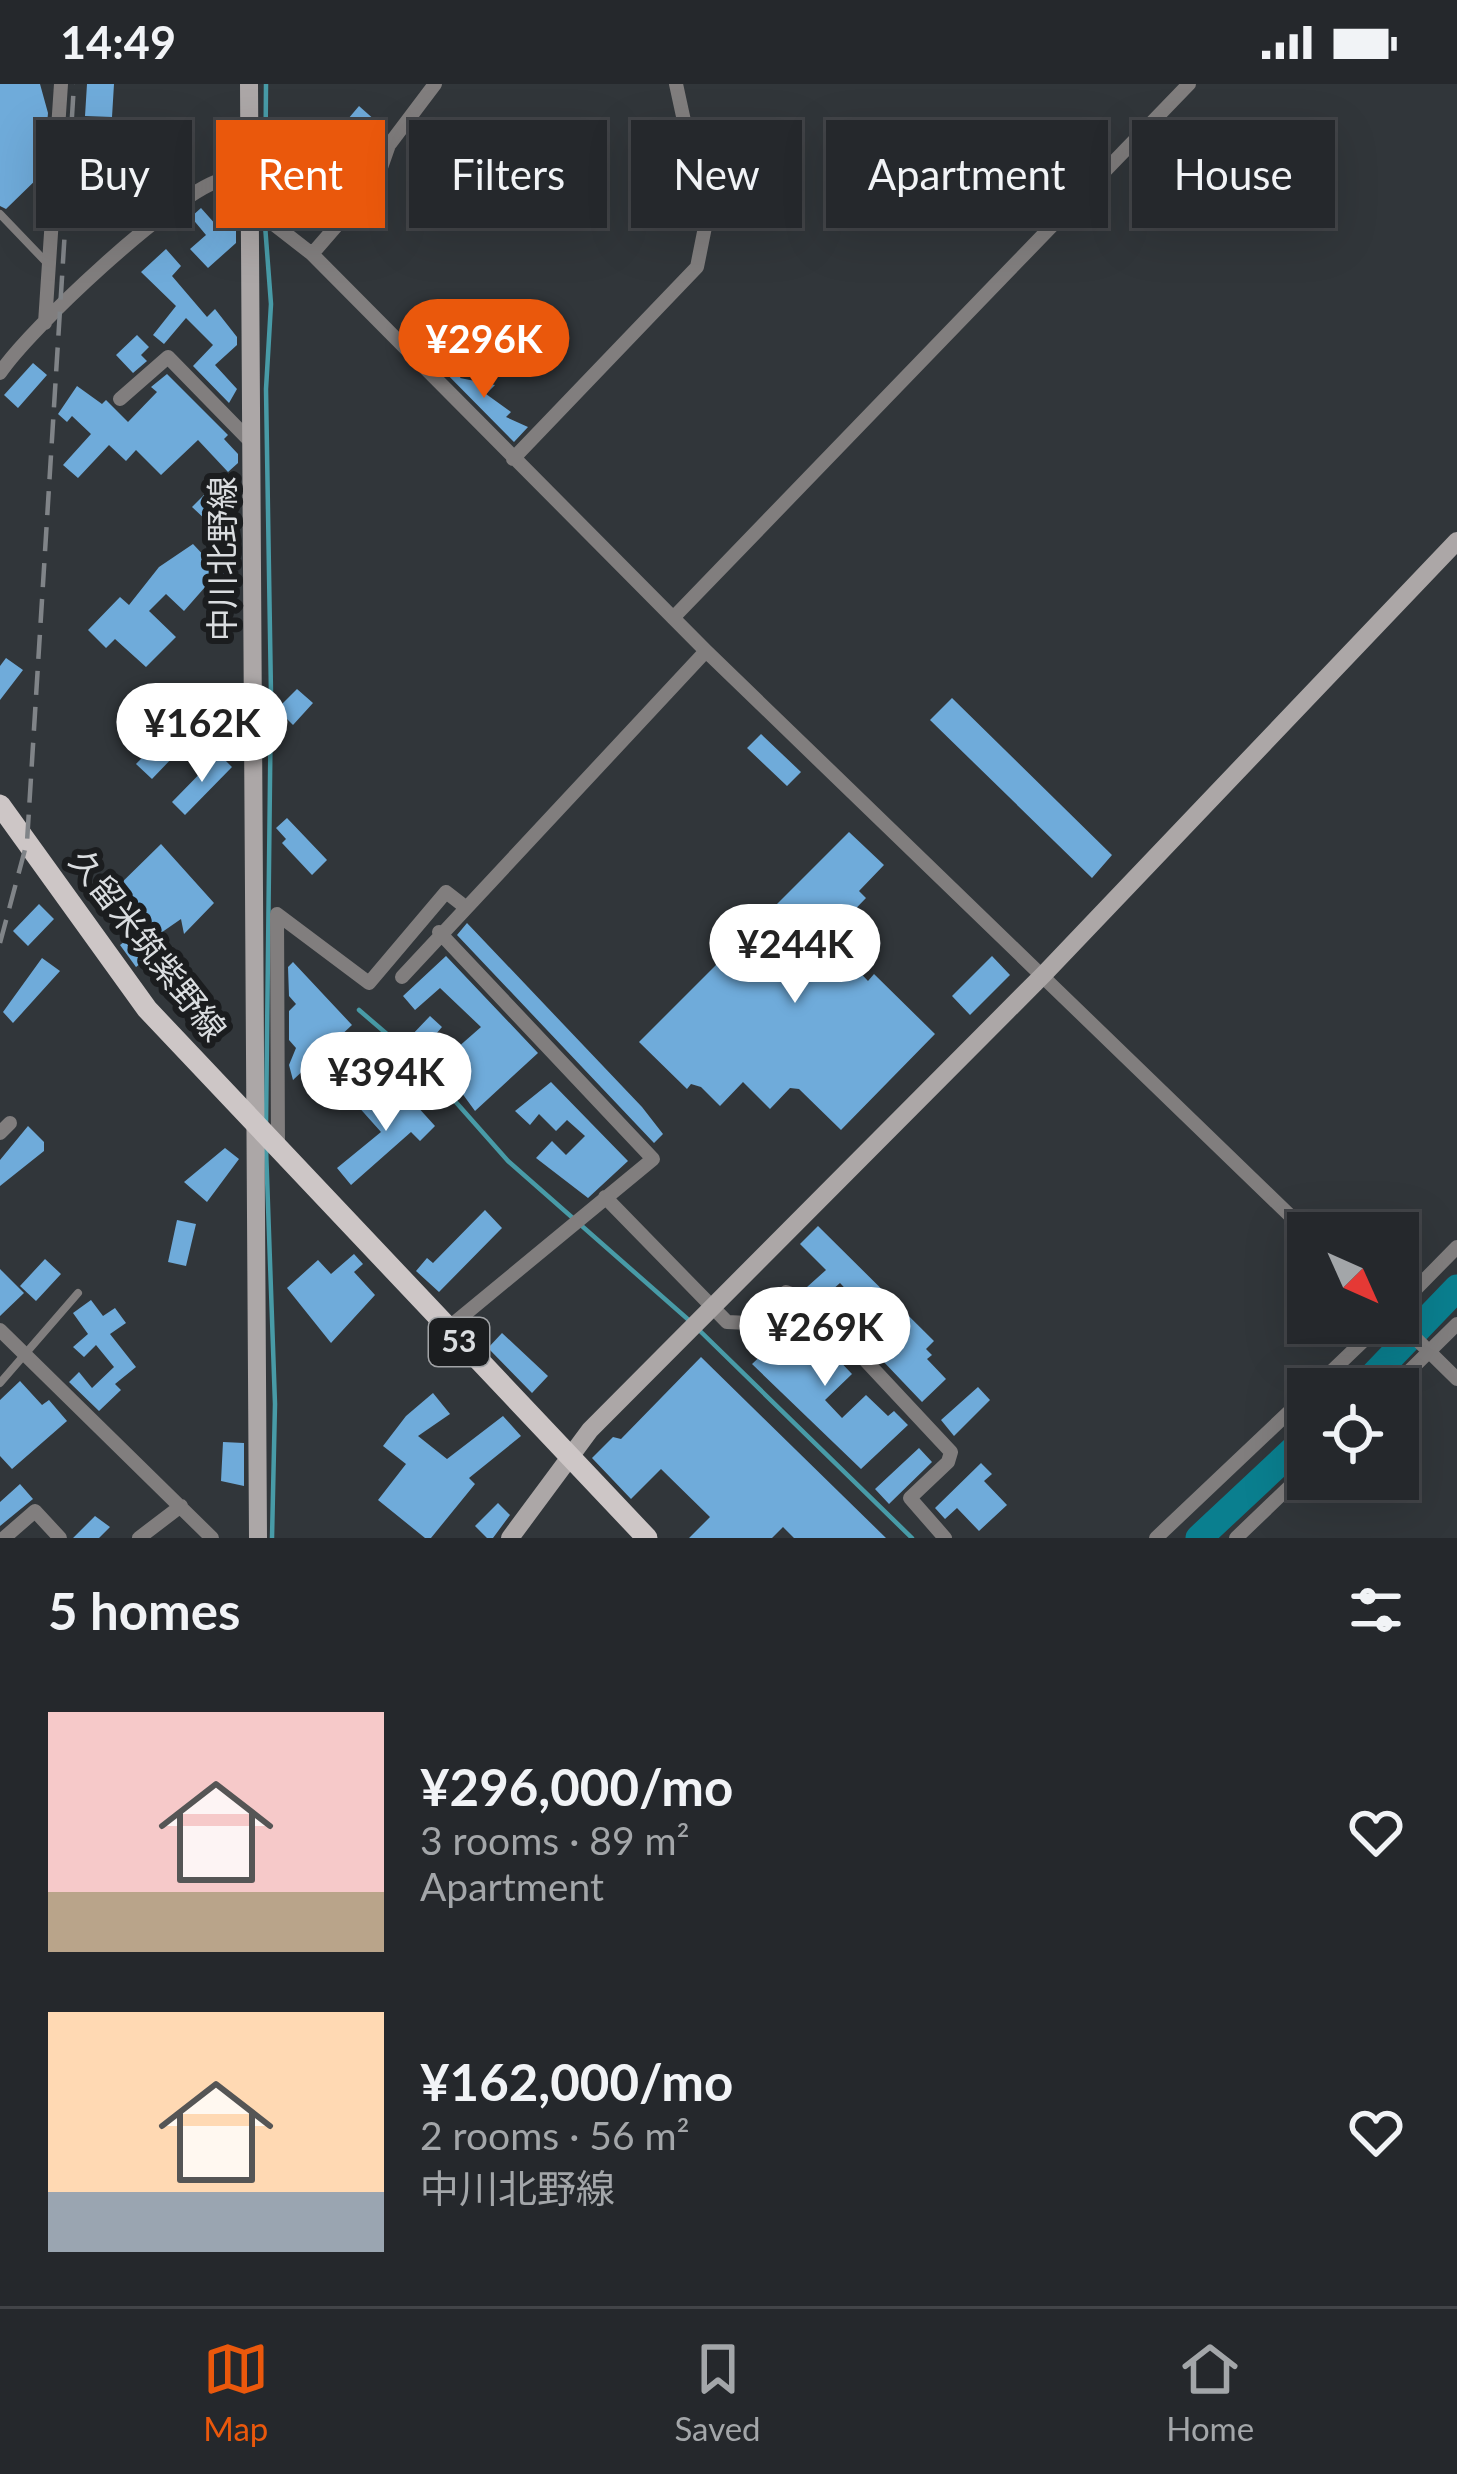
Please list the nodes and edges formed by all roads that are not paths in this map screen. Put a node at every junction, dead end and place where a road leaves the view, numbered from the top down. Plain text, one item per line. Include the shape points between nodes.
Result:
1 (61, 84) edge
2 (249, 84) edge
3 (435, 84) edge
4 (676, 84) edge
5 (1189, 84) edge
6 (251, 120) edge
7 (216, 182) edge
8 (0, 214) edge
9 (255, 228) edge
10 (280, 228) edge
11 (312, 254) junction
12 (49, 264) junction
13 (45, 323) junction
14 (0, 373) edge
15 (120, 399) dead end
16 (251, 442) junction
17 (512, 459) junction
18 (1457, 541) edge
19 (673, 618) junction
20 (706, 651) junction
21 (0, 805) edge
22 (464, 906) junction
23 (439, 932) junction
24 (1044, 974) junction
25 (402, 977) dead end
26 (254, 1127) junction
27 (274, 1149) junction
28 (605, 1197) junction
29 (1287, 1212) edge
30 (1457, 1247) edge
31 (1419, 1286) edge
32 (78, 1293) dead end
33 (709, 1307) junction
34 (1457, 1324) edge
35 (447, 1329) junction
36 (0, 1330) edge
37 (1419, 1342) edge
38 (1360, 1344) edge
39 (1427, 1350) junction
40 (26, 1355) junction
41 (1334, 1368) edge
42 (1410, 1368) edge
43 (1457, 1379) edge
44 (0, 1383) edge
45 (1287, 1413) edge
46 (568, 1455) junction
47 (1287, 1489) edge
48 (181, 1506) junction
49 (4, 1538) edge
50 (60, 1538) edge
51 (139, 1538) edge
52 (212, 1538) edge
53 (258, 1538) edge
54 (510, 1538) edge
55 (647, 1538) edge
56 (945, 1538) edge
57 (1156, 1538) edge
58 (1236, 1538) edge

1 - 12 street
2 - 6 main road, 中川北野線
3 - 11 street via 389,145 377,179
4 - 17 street via 706,222 697,267
5 - 19 street
7 - 13 street via 197,188
8 - 12 lane
9 - 16 main road, 中川北野線
10 - 11 street
11 - 17 street
12 - 13 street
13 - 14 street
15 - 16 street via 168,357
16 - 26 main road, 中川北野線
17 - 19 street
18 - 24 main road
19 - 20 street
20 - 22 street
20 - 24 street
21 - 26 main road, 久留米筑紫野線 / 53 via 147,1009
22 - 23 street
22 - 27 street via 446,892 369,983 277,914
23 - 25 street
23 - 28 street via 652,1159
24 - 29 street
24 - 33 main road
26 - 27 main road, 久留米筑紫野線 / 53
26 - 53 main road, 中川北野線
27 - 35 main road, 久留米筑紫野線 / 53
28 - 33 street
28 - 35 street
30 - 31 street
32 - 40 lane
33 - 46 main road
33 - 56 street via 738,1324 786,1292 809,1300 951,1452 910,1498
34 - 39 street
35 - 46 main road, 久留米筑紫野線 / 53
36 - 40 street
37 - 39 street
38 - 41 street
39 - 42 street
39 - 43 street
40 - 44 lane
40 - 48 street
45 - 57 street
46 - 54 main road
46 - 55 main road, 久留米筑紫野線 / 53
47 - 58 street
48 - 51 street
48 - 52 street
49 - 50 street via 35,1511

